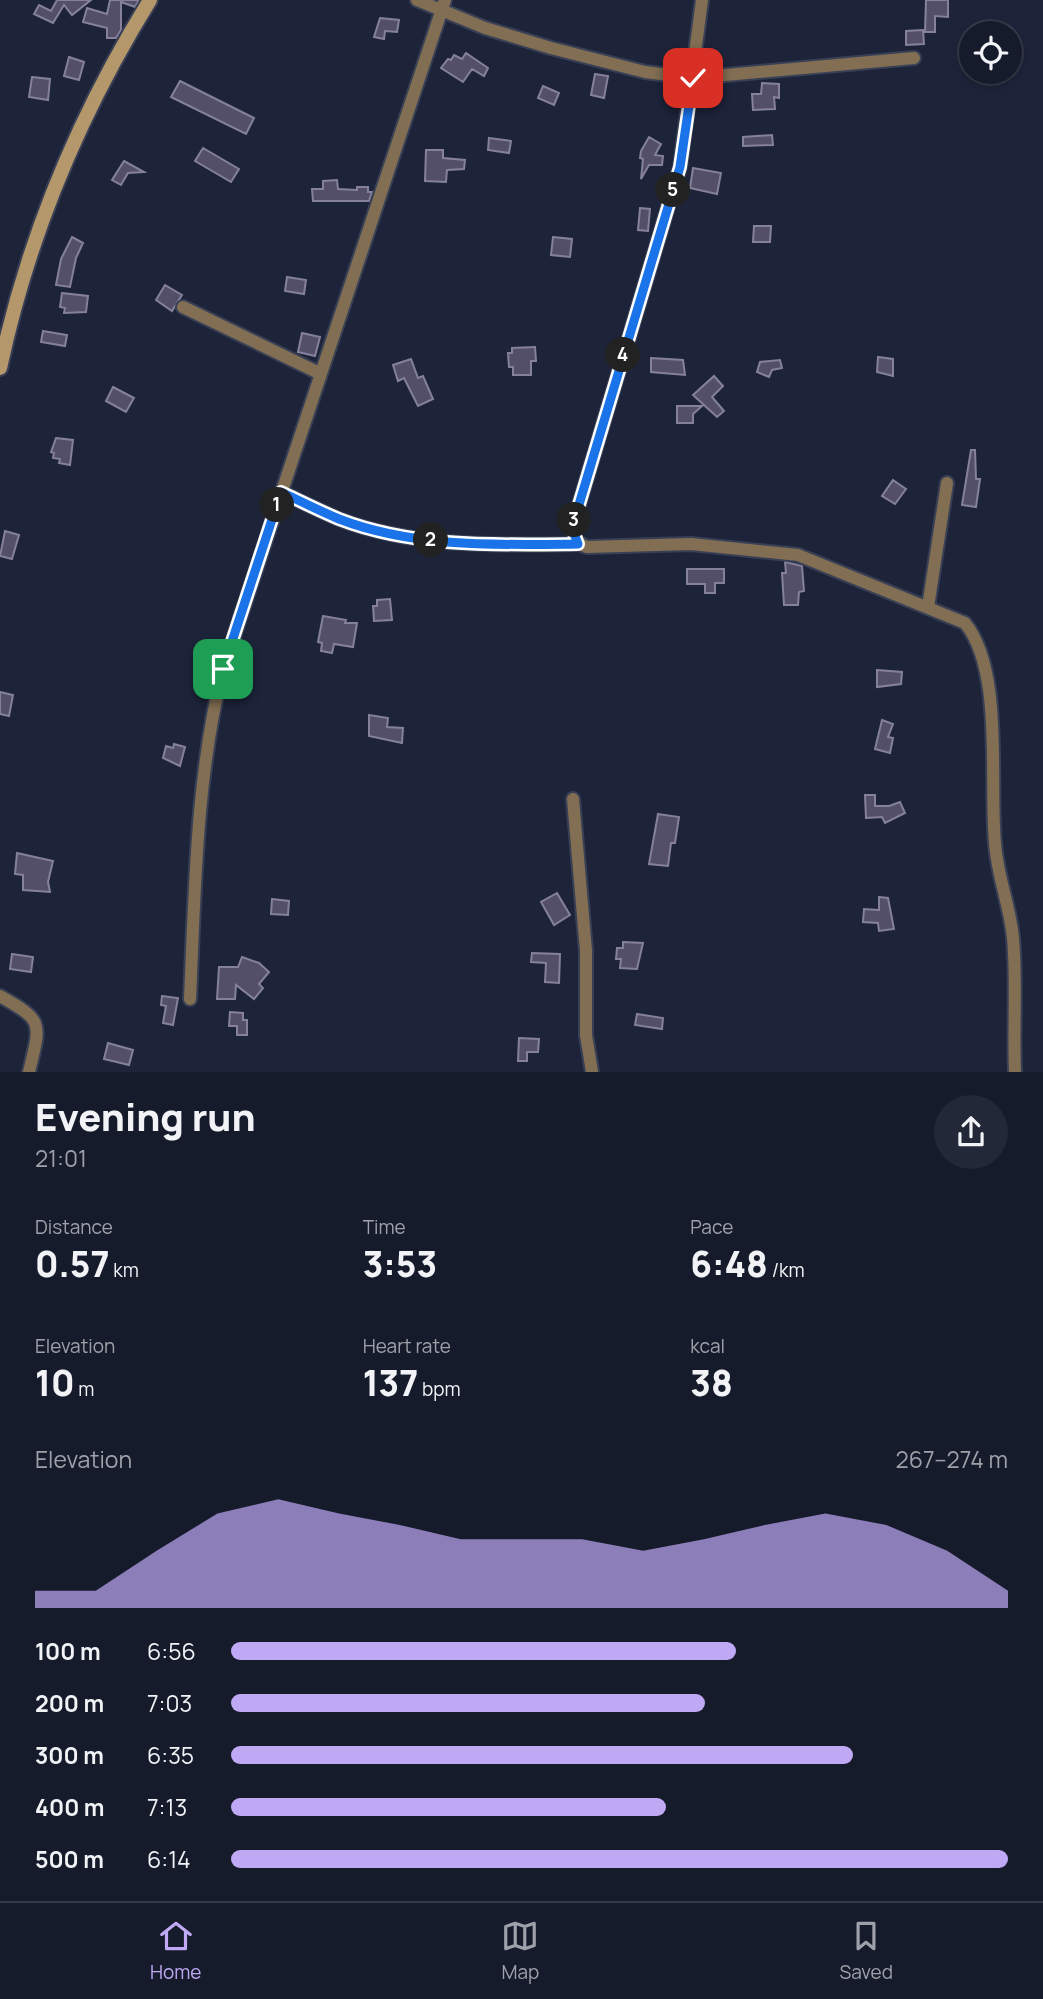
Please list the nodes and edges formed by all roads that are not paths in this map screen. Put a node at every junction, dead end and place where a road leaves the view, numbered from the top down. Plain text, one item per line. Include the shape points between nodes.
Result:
1 (150, 0) edge
2 (417, 0) edge
3 (702, 0) edge
4 (442, 5) edge
5 (914, 58) dead end
6 (693, 78) junction
7 (183, 307) dead end
8 (0, 368) edge
9 (319, 373) junction
10 (947, 483) dead end
11 (281, 492) junction
12 (578, 544) junction
13 (928, 607) junction
14 (573, 799) dead end
15 (0, 996) edge
16 (190, 999) dead end
17 (29, 1072) edge
18 (592, 1072) edge
19 (1016, 1072) edge

1 - 8 street via 115,57 55,184
2 - 4 street
3 - 6 street
4 - 6 street via 485,28 601,62
4 - 9 street
5 - 6 street
6 - 12 street via 680,167 572,528
7 - 9 street
9 - 11 street
10 - 13 street
11 - 12 street via 340,519 431,540
11 - 16 street via 210,720
12 - 13 street via 691,544 780,551 813,559
13 - 19 street via 965,623 976,637 989,685 995,843 1017,982
14 - 18 street via 585,939 584,1018
15 - 17 street via 35,1021

